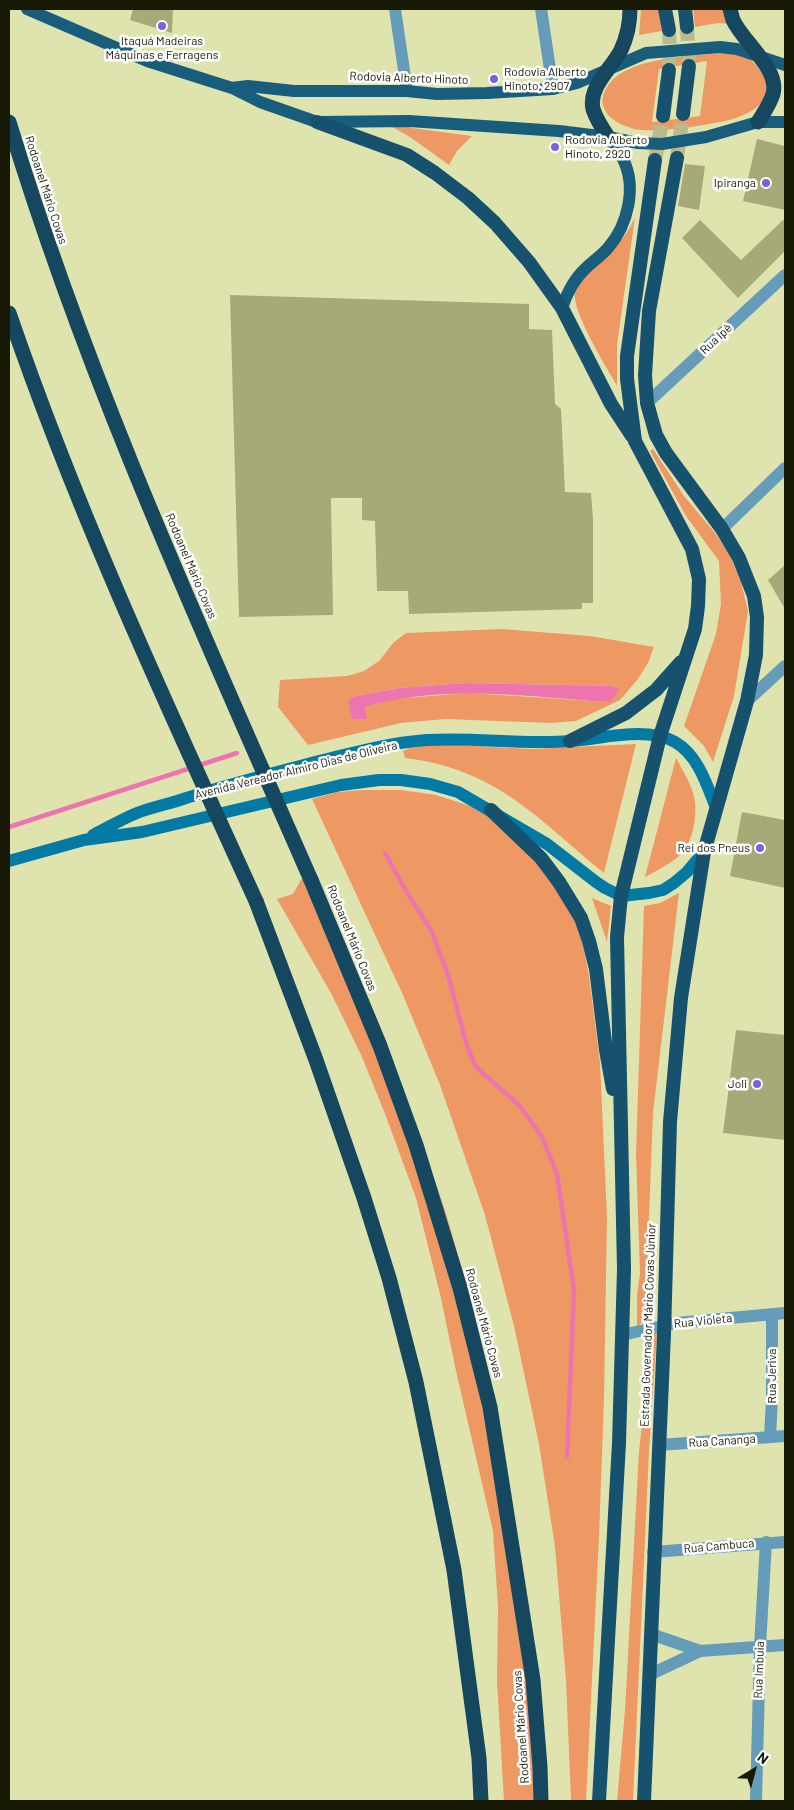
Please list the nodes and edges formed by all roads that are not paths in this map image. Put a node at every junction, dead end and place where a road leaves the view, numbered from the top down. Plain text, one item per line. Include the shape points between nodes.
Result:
1 (27, 9) edge
2 (395, 9) edge
3 (542, 9) edge
4 (630, 9) edge
5 (665, 9) edge
6 (685, 9) edge
7 (730, 9) edge
8 (43, 13) edge
9 (687, 27) tunnel mouth
10 (668, 30) tunnel mouth
11 (758, 54) junction
12 (785, 65) edge
13 (689, 66) tunnel mouth
14 (669, 70) tunnel mouth
15 (606, 72) junction
16 (232, 88) junction
17 (553, 89) junction
18 (407, 91) junction
19 (683, 114) tunnel mouth
20 (663, 116) tunnel mouth
21 (9, 122) edge
22 (317, 122) junction
23 (758, 122) junction
24 (785, 122) edge
25 (608, 136) junction
26 (677, 158) tunnel mouth
27 (655, 160) tunnel mouth
28 (785, 275) edge
29 (562, 308) junction
30 (9, 313) edge
31 (647, 403) junction
32 (635, 441) junction
33 (785, 468) edge
34 (722, 529) junction
35 (685, 658) junction
36 (785, 666) edge
37 (747, 701) junction
38 (660, 736) junction
39 (570, 741) junction
40 (716, 808) junction
41 (491, 810) junction
42 (84, 840) junction
43 (704, 852) junction
44 (9, 861) edge
45 (621, 896) junction
46 (622, 1134) junction
47 (785, 1313) edge
48 (772, 1315) junction
49 (664, 1326) junction
50 (622, 1335) junction
51 (785, 1436) edge
52 (770, 1437) junction
53 (659, 1445) junction
54 (766, 1542) junction
55 (785, 1542) edge
56 (653, 1552) junction
57 (651, 1634) junction
58 (785, 1644) edge
59 (760, 1646) junction
60 (700, 1651) junction
61 (649, 1675) junction
62 (481, 1801) edge
63 (541, 1801) edge
64 (599, 1801) edge
65 (644, 1801) edge
66 (756, 1801) edge

1 - 8 main road, Rodovia Alberto Hinoto
2 - 18 street
3 - 17 street
4 - 15 highway via 626,38
5 - 10 highway
6 - 9 highway
7 - 11 highway via 733,20
8 - 16 main road, Rodovia Alberto Hinoto via 147,61
11 - 12 main road, Rodovia Alberto Hinoto
11 - 15 main road, Rodovia Alberto Hinoto via 720,47 646,53
11 - 23 highway via 770,70 773,93
13 - 19 highway
14 - 20 highway
15 - 17 main road, Rodovia Alberto Hinoto
15 - 25 highway via 596,89 593,108
16 - 18 main road, Rodovia Alberto Hinoto
16 - 22 main road, Rodovia Alberto Hinoto via 260,102
17 - 18 main road, Rodovia Alberto Hinoto via 437,94
21 - 63 highway, Rodoanel Mário Covas, bridge via 46,241 111,415 311,880 380,1046 416,1145 460,1288 490,1406 533,1680
22 - 25 main road, Rodovia Alberto Hinoto via 409,121
22 - 29 highway, Estrada Governador Mário Covas Júnior via 407,155 468,198 529,262
23 - 24 main road, Rodovia Alberto Hinoto
23 - 25 main road, Rodovia Alberto Hinoto via 706,138 662,144 638,143
25 - 29 main road via 627,170 628,209 618,235 576,279
26 - 31 highway, Estrada Governador Mário Covas Júnior via 648,312
27 - 32 highway via 627,356
28 - 31 street, Rua Ipê
29 - 32 highway, Estrada Governador Mário Covas Júnior via 611,404
30 - 62 highway, bridge via 86,520 256,902 364,1198 416,1382 454,1570 479,1758
31 - 34 highway, Estrada Governador Mário Covas Júnior via 656,435 666,453
32 - 35 highway, Estrada Governador Mário Covas Júnior via 684,532 696,564 698,606 695,629
33 - 34 street
34 - 37 highway, Estrada Governador Mário Covas Júnior via 739,558 754,596 756,655
35 - 38 highway, Estrada Governador Mário Covas Júnior
35 - 39 highway via 656,690 626,713
36 - 37 street
37 - 40 highway, Estrada Governador Mário Covas Júnior
38 - 39 main road, Avenida Vereador Almiro Dias de Oliveira via 646,734
38 - 40 main road, Avenida Vereador Almiro Dias de Oliveira via 686,750 703,775
38 - 45 highway, Estrada Governador Mário Covas Júnior
39 - 42 main road, Avenida Vereador Almiro Dias de Oliveira via 426,740 390,745 227,785 136,814
40 - 43 highway, Estrada Governador Mário Covas Júnior
41 - 42 main road, Avenida Vereador Almiro Dias de Oliveira via 458,792 430,784 379,780 341,785 142,832
41 - 45 main road, Avenida Vereador Almiro Dias de Oliveira via 547,844 605,888
41 - 46 highway via 541,858 559,882 589,940
42 - 44 main road, Avenida Vereador Almiro Dias de Oliveira
43 - 45 main road via 687,872 663,890
43 - 49 highway, Estrada Governador Mário Covas Júnior via 681,998 674,1069
45 - 46 highway, Estrada Governador Mário Covas Júnior via 617,954
46 - 50 highway, Estrada Governador Mário Covas Júnior
47 - 48 street, Rua Violeta
48 - 49 street, Rua Violeta
48 - 52 street, Rua Jeriva
49 - 50 street, Rua Violeta
49 - 53 highway, Estrada Governador Mário Covas Júnior
50 - 64 highway, Estrada Governador Mário Covas Júnior
51 - 52 street, Rua Cananga
52 - 53 street, Rua Cananga
53 - 56 highway, Estrada Governador Mário Covas Júnior
54 - 55 street, Rua Cambuca
54 - 56 street, Rua Cambuca
54 - 59 street, Rua Imbuia
56 - 57 highway, Estrada Governador Mário Covas Júnior
57 - 60 street
57 - 61 highway, Estrada Governador Mário Covas Júnior
58 - 59 street
59 - 60 street
59 - 66 street, Rua Imbuia
60 - 61 street
61 - 65 highway, Estrada Governador Mário Covas Júnior

